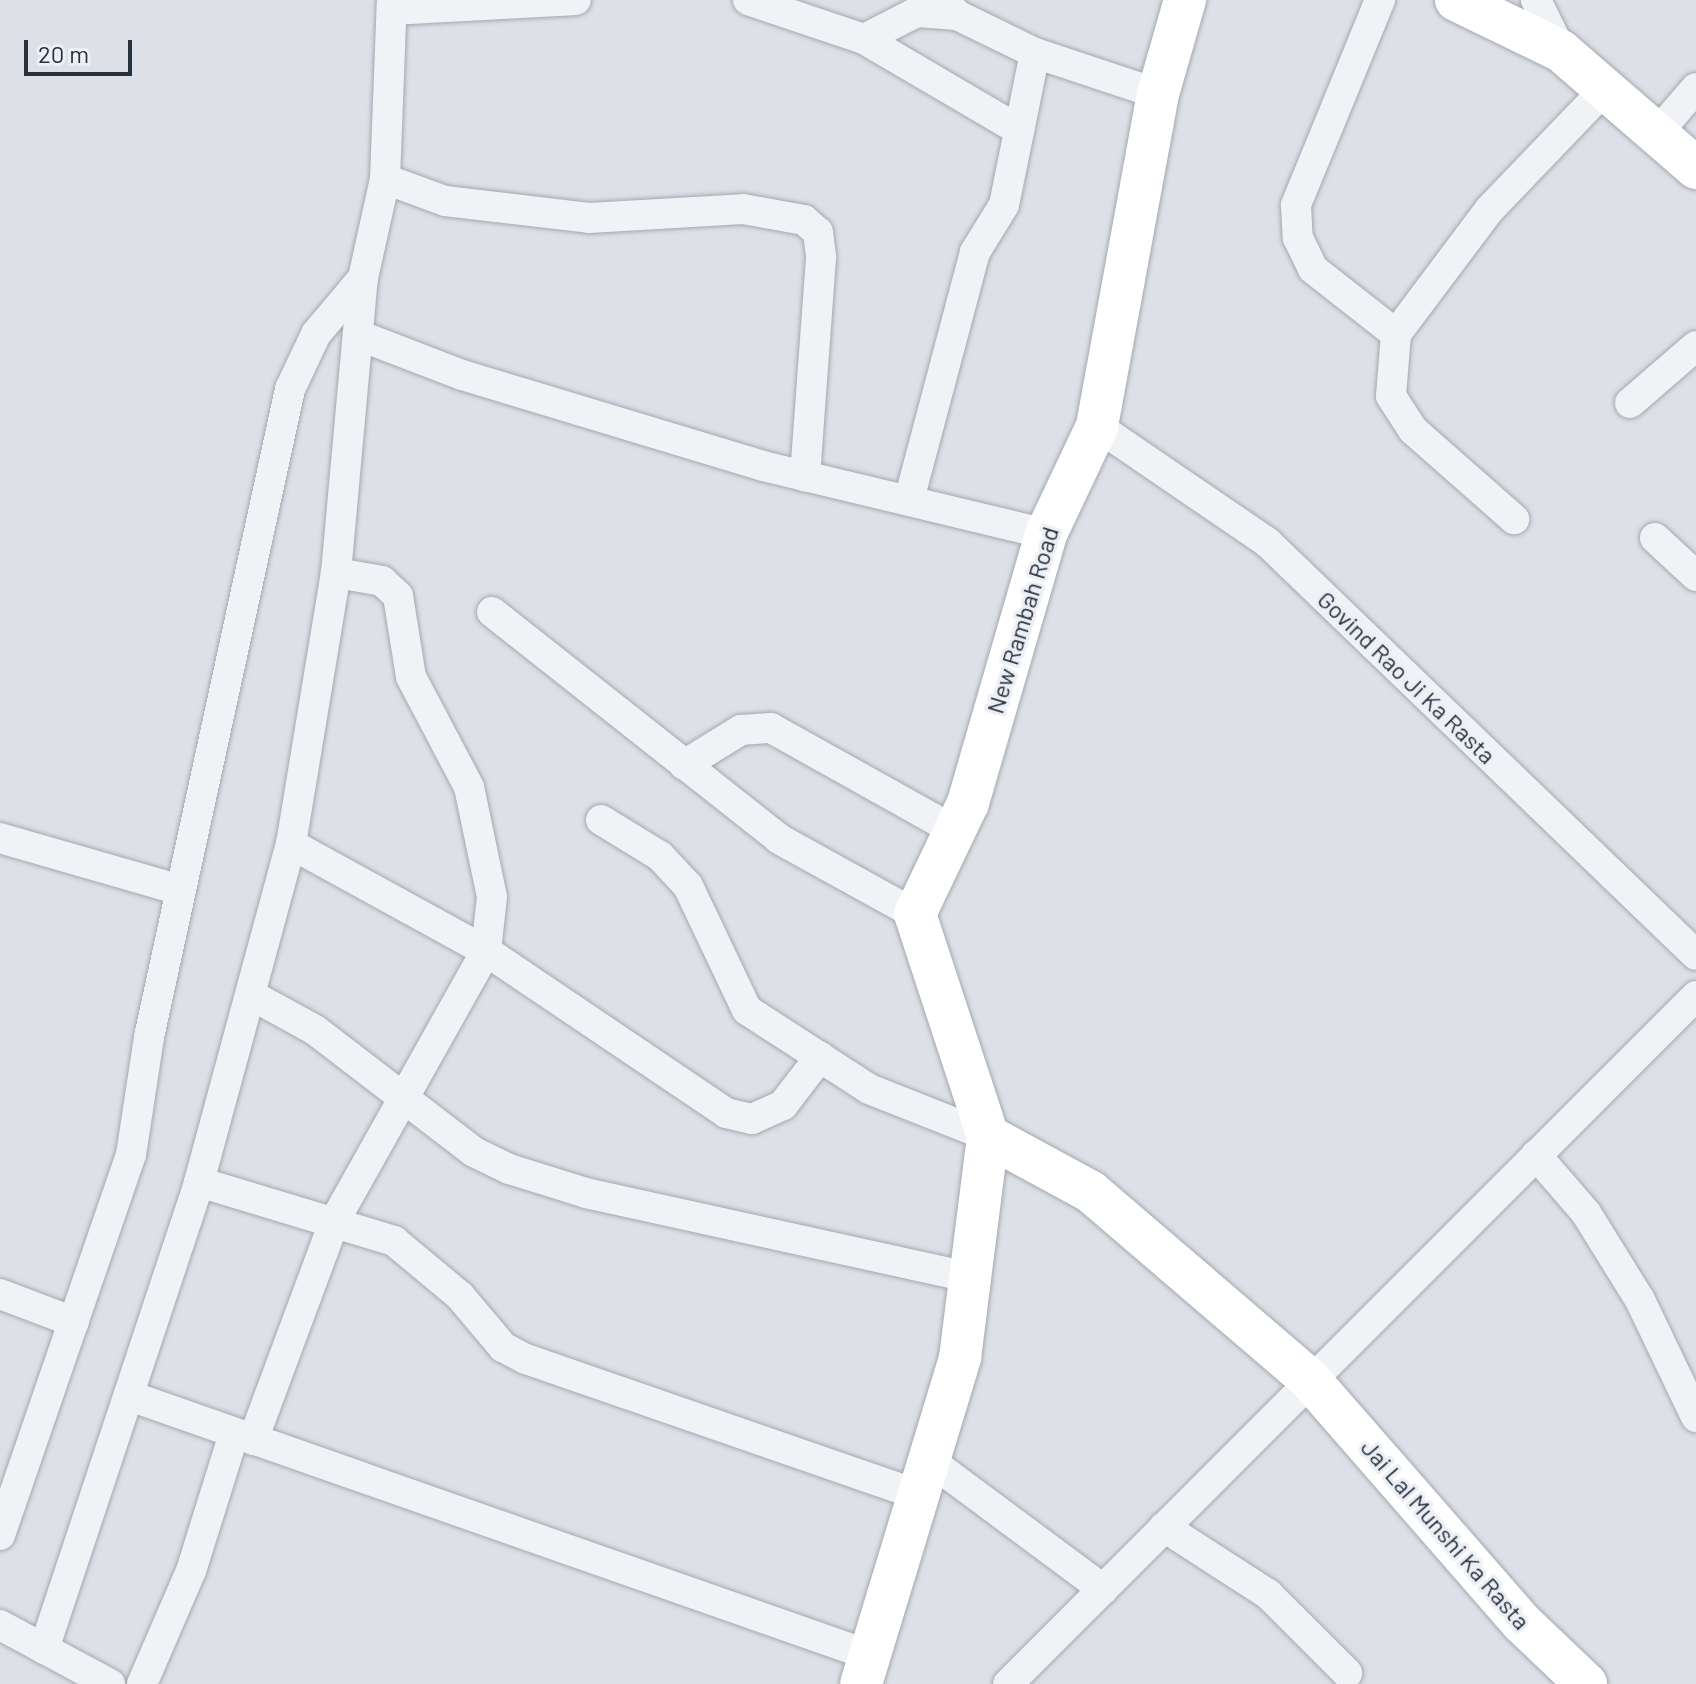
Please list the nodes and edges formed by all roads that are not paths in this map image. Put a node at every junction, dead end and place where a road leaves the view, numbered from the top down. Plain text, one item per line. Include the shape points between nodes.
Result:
1 (576, 0) edge
2 (748, 0) edge
3 (1185, 0) edge
4 (1380, 0) edge
5 (1456, 0) edge
6 (1536, 0) edge
7 (392, 5) edge
8 (950, 8) edge
9 (864, 39) junction
10 (1561, 51) junction
11 (1035, 53) junction
12 (1696, 88) edge
13 (1603, 91) junction
14 (1158, 94) junction
15 (1019, 130) junction
16 (1658, 132) junction
17 (1696, 168) edge
18 (385, 179) junction
19 (363, 278) junction
20 (1396, 334) junction
21 (358, 335) junction
22 (1696, 346) edge
23 (1630, 403) dead end
24 (1097, 426) junction
25 (805, 476) junction
26 (909, 500) junction
27 (1514, 519) dead end
28 (1046, 534) junction
29 (1655, 538) dead end
30 (336, 573) junction
31 (1696, 576) edge
32 (492, 612) dead end
33 (684, 765) junction
34 (601, 820) dead end
35 (955, 831) junction
36 (0, 838) edge
37 (291, 844) junction
38 (180, 890) junction
39 (915, 914) junction
40 (486, 951) junction
41 (1696, 955) edge
42 (1696, 996) edge
43 (255, 997) junction
44 (820, 1057) junction
45 (400, 1097) junction
46 (988, 1136) junction
47 (1536, 1155) junction
48 (199, 1182) junction
49 (334, 1222) junction
50 (969, 1277) junction
51 (0, 1294) edge
52 (74, 1322) junction
53 (1310, 1380) junction
54 (133, 1397) junction
55 (1696, 1417) edge
56 (243, 1437) junction
57 (12, 1465) edge
58 (923, 1478) junction
59 (1164, 1527) junction
60 (0, 1535) edge
61 (1103, 1589) junction
62 (0, 1625) edge
63 (44, 1649) junction
64 (865, 1670) edge
65 (1347, 1673) dead end
66 (110, 1684) edge
67 (142, 1684) edge
68 (1008, 1684) edge
69 (1586, 1684) edge

1 - 7 street
2 - 9 street
3 - 14 street, New Rambah Road
4 - 20 street via 1296,205 1298,238 1313,269
5 - 10 street
6 - 10 street
7 - 18 street
8 - 9 street via 917,12
8 - 11 street
9 - 15 street
10 - 13 street
11 - 14 street
11 - 15 street
12 - 16 street
13 - 16 street
13 - 20 street via 1490,209
14 - 24 street, New Rambah Road
15 - 26 street via 1004,205 975,252
16 - 17 street
18 - 19 street
18 - 25 street via 445,201 589,218 743,209 804,220 818,232 821,258
19 - 21 street
19 - 38 street via 316,334 290,389
20 - 27 street via 1391,396 1413,430
21 - 25 street via 462,375
21 - 30 street
22 - 23 street
24 - 28 street, New Rambah Road
24 - 41 street, Govind Rao Ji Ka Rasta via 1267,542
25 - 26 street
26 - 28 street
28 - 35 street, New Rambah Road
29 - 31 street
30 - 37 street
30 - 40 street via 382,581 407,617 411,677 469,787 479,827 492,897
32 - 33 street
33 - 35 street via 741,730 771,728
33 - 39 street via 779,839
34 - 44 street via 660,856 688,886 747,1010
35 - 39 street, New Rambah Road
36 - 38 street
37 - 40 street
37 - 43 street
38 - 52 street via 131,1155
39 - 46 street
40 - 44 street via 726,1113 752,1119 783,1105
40 - 45 street
42 - 47 street
43 - 45 street via 315,1030
43 - 48 street
44 - 46 street via 869,1089
45 - 49 street
45 - 50 street via 509,1169 586,1193
46 - 50 street
46 - 53 street, Jai Lal Munshi Ka Rasta via 1091,1192
47 - 53 street
47 - 55 street via 1586,1213 1633,1288
48 - 49 street
48 - 54 street
49 - 56 street
49 - 58 street via 394,1241 460,1296 503,1347 526,1359
50 - 58 street via 960,1358
51 - 52 street
52 - 57 street
53 - 59 street
53 - 69 street, Jai Lal Munshi Ka Rasta via 1521,1622
54 - 56 street
54 - 63 street
56 - 64 street
56 - 67 street
57 - 60 street
58 - 61 street
58 - 64 street
59 - 61 street
59 - 65 street via 1268,1594
61 - 68 street
62 - 63 street
63 - 66 street

